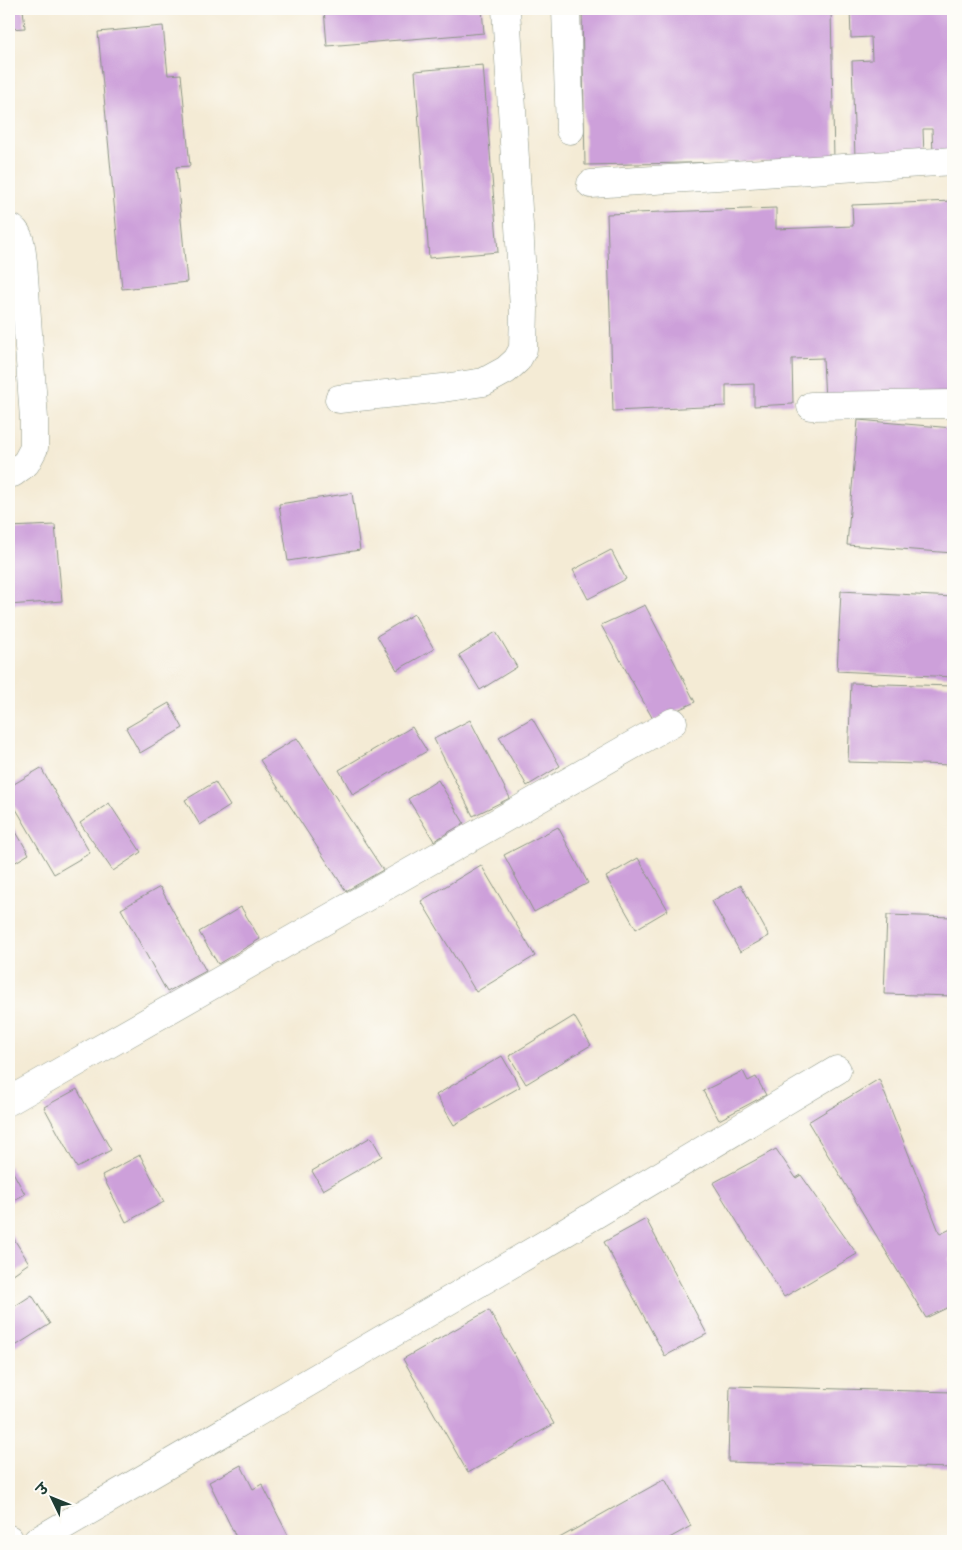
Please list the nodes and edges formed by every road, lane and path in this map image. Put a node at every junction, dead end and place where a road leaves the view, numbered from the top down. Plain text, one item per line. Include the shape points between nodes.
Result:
1 (506, 9) edge
2 (566, 9) edge
3 (570, 130) dead end
4 (953, 161) edge
5 (590, 184) dead end
6 (9, 226) edge
7 (339, 399) dead end
8 (953, 404) edge
9 (811, 406) dead end
10 (9, 474) edge
11 (673, 722) dead end
12 (837, 1070) dead end
13 (9, 1101) edge
14 (37, 1541) edge

1 - 7 lane via 524,309 523,349 506,370 484,382
2 - 3 lane
4 - 5 lane
6 - 10 lane via 20,239 23,262 34,448 26,463
8 - 9 lane
11 - 13 lane
12 - 14 lane

